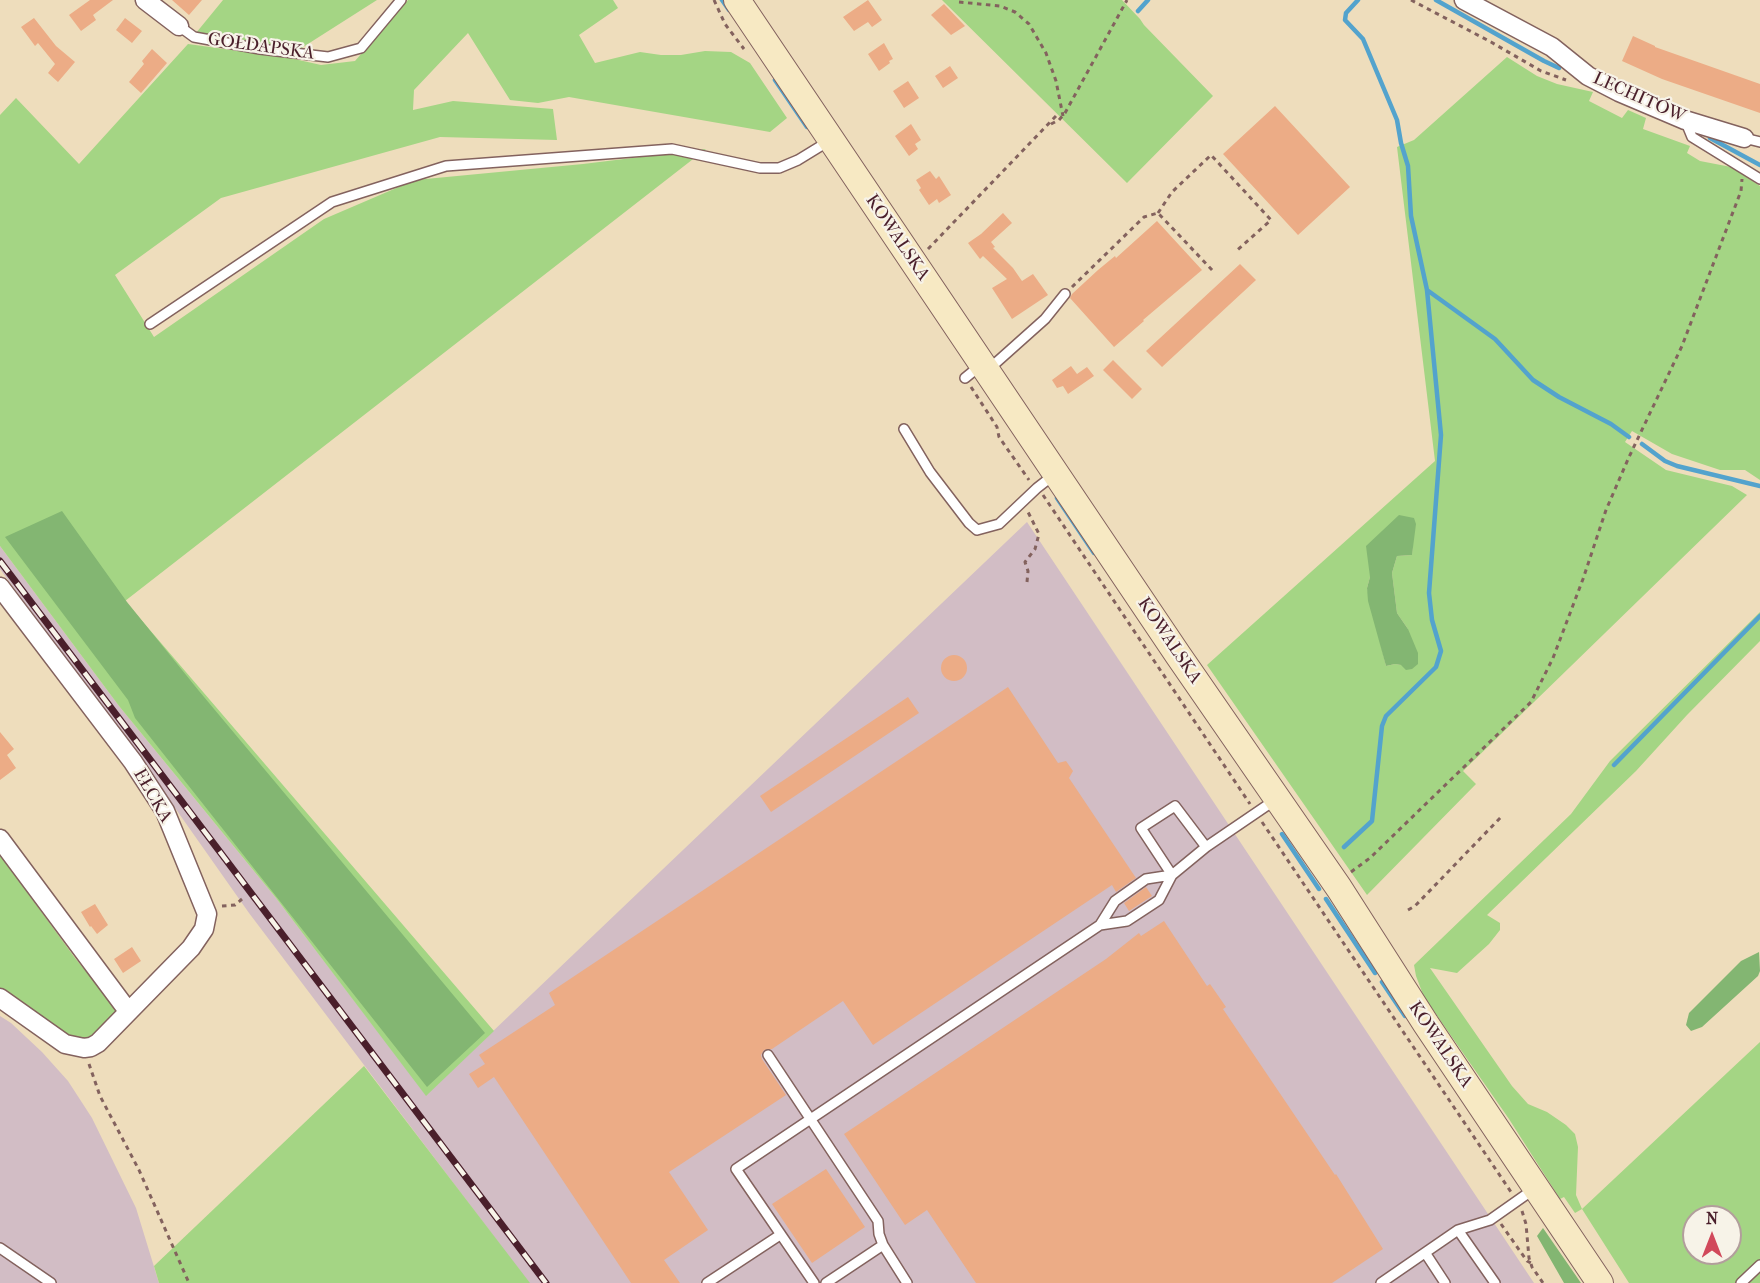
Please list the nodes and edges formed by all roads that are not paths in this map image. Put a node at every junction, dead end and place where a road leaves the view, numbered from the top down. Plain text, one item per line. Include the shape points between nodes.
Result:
1 (145, 0) edge
2 (401, 0) edge
3 (737, 0) edge
4 (1464, 0) edge
5 (179, 26) joint
6 (1685, 120) junction
7 (831, 139) junction
8 (1752, 140) edge
9 (1760, 179) edge
10 (1065, 294) road end
11 (150, 324) dead end
12 (976, 374) junction
13 (904, 429) dead end
14 (1057, 473) junction
15 (0, 587) edge
16 (1278, 798) junction
17 (0, 839) edge
18 (1206, 847) junction
19 (1172, 875) junction
20 (1100, 925) junction
21 (0, 998) edge
22 (128, 1011) junction
23 (768, 1055) dead end
24 (811, 1118) junction
25 (1536, 1188) junction
26 (1458, 1230) junction
27 (780, 1235) junction
28 (883, 1245) junction
29 (0, 1248) edge
30 (1426, 1254) junction
31 (1760, 1265) edge
32 (51, 1283) edge
33 (707, 1283) edge
34 (814, 1283) edge
35 (826, 1283) edge
36 (907, 1283) edge
37 (1381, 1283) edge
38 (1445, 1283) edge
39 (1495, 1283) edge
40 (1600, 1283) edge
41 (1741, 1283) edge

1 - 5 street, GOŁDAPSKA
2 - 5 lane, GOŁDAPSKA via 361,48 328,57 194,37
3 - 7 street, KOWALSKA
4 - 6 street, LECHITÓW via 1552,48 1588,76
6 - 8 street, LECHITÓW
6 - 9 lane via 1692,137
7 - 11 lane via 779,168 760,168 672,149 446,166 332,202
7 - 12 street, KOWALSKA via 913,262
10 - 12 lane via 1045,319
12 - 14 street, KOWALSKA
13 - 14 lane via 940,486 977,530 999,524
14 - 16 street, KOWALSKA
15 - 22 street, EŁCKA via 133,762 165,812 207,914 204,929 191,948
16 - 18 lane
16 - 25 street, KOWALSKA
17 - 22 street
18 - 19 lane
18 - 19 lane via 1175,806 1141,828
19 - 20 lane via 1146,879 1115,901
19 - 20 lane via 1159,900 1127,921
20 - 24 lane
21 - 22 street, EŁCKA via 65,1044 84,1048 98,1043
23 - 24 lane
24 - 27 lane via 736,1169
24 - 28 lane via 878,1221
25 - 26 lane via 1490,1220
25 - 40 street, KOWALSKA
26 - 30 lane
26 - 39 lane
27 - 33 lane
27 - 34 lane
28 - 35 lane
28 - 36 lane
29 - 32 lane
30 - 37 lane
30 - 38 lane
31 - 41 lane

